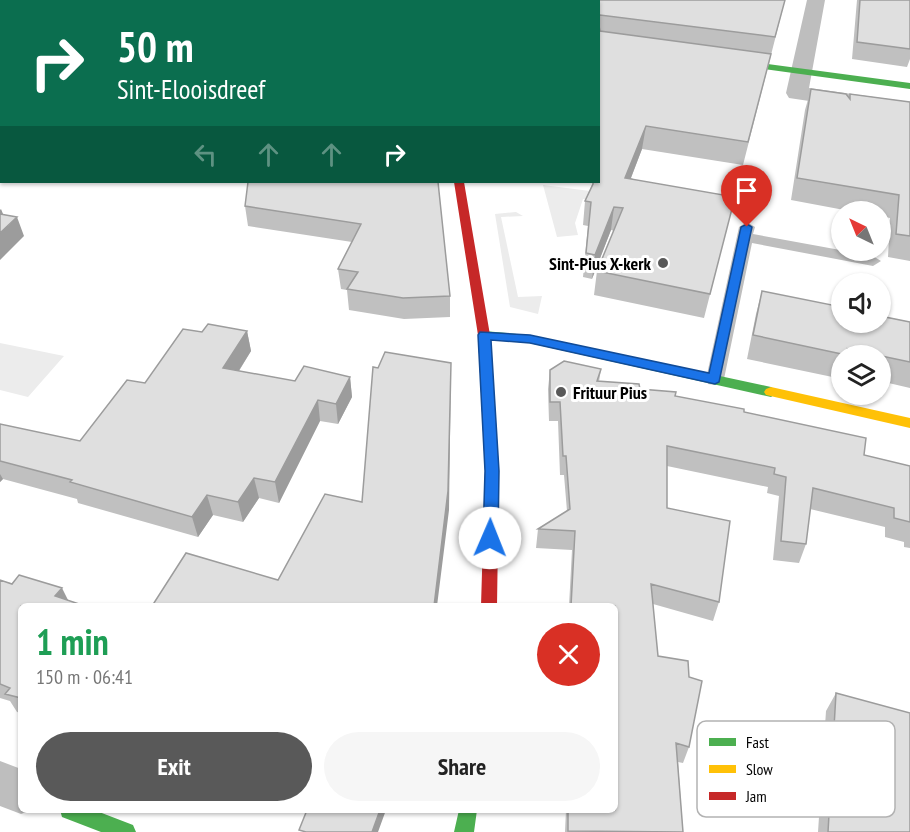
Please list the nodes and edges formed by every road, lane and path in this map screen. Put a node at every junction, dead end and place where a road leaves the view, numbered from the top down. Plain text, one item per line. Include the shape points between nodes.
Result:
1 (816, 0) edge
2 (712, 60) edge
3 (802, 72) junction
4 (910, 86) edge
5 (910, 109) edge
6 (459, 183) edge
7 (831, 251) edge
8 (484, 335) junction
9 (715, 379) junction
10 (910, 423) edge
11 (489, 603) edge
12 (0, 783) edge
13 (18, 791) edge
14 (77, 813) edge
15 (467, 813) edge
16 (126, 832) edge
17 (464, 832) edge

1 - 3 street
2 - 3 street
3 - 4 street
3 - 5 street via 797,93
6 - 8 street
7 - 9 lane via 746,232
8 - 9 street via 530,339
8 - 11 street via 492,471
9 - 10 street
12 - 13 street
14 - 16 street
15 - 17 street

